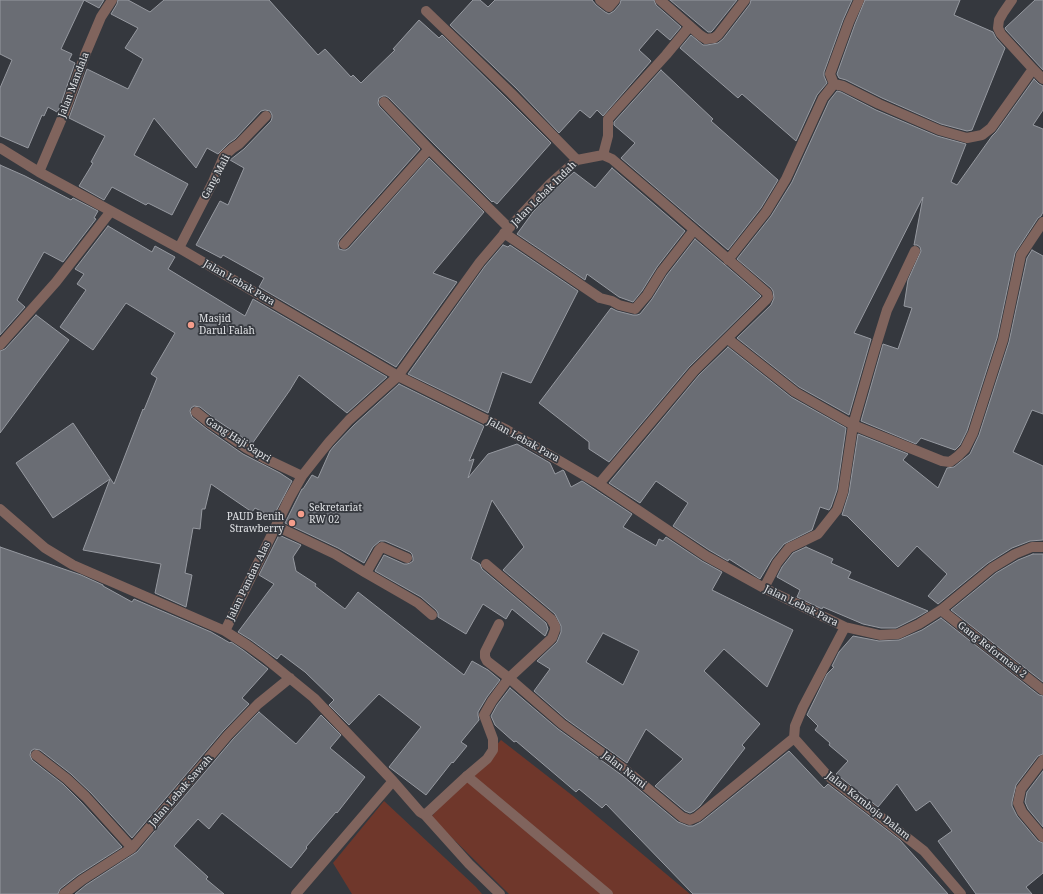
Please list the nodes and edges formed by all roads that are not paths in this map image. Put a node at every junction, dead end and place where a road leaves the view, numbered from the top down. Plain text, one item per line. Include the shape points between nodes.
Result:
1 (112, 0) edge
2 (600, 0) edge
3 (615, 0) edge
4 (660, 0) edge
5 (745, 0) edge
6 (859, 0) edge
7 (1012, 0) edge
8 (426, 11) dead end
9 (690, 26) junction
10 (1033, 69) junction
11 (1043, 79) edge
12 (834, 84) junction
13 (384, 102) dead end
14 (266, 116) dead end
15 (0, 148) edge
16 (429, 149) junction
17 (604, 154) junction
18 (577, 160) junction
19 (39, 172) junction
20 (110, 211) junction
21 (1043, 222) edge
22 (694, 230) junction
23 (506, 231) junction
24 (344, 244) dead end
25 (179, 248) junction
26 (915, 251) dead end
27 (728, 260) junction
28 (728, 339) junction
29 (0, 345) edge
30 (398, 376) junction
31 (196, 412) dead end
32 (853, 425) junction
33 (302, 476) junction
34 (599, 484) junction
35 (0, 509) edge
36 (276, 526) junction
37 (1043, 547) edge
38 (407, 558) dead end
39 (486, 564) dead end
40 (366, 573) junction
41 (764, 588) junction
42 (941, 610) junction
43 (432, 615) dead end
44 (499, 624) dead end
45 (844, 627) junction
46 (225, 631) junction
47 (290, 678) junction
48 (509, 678) junction
49 (1043, 690) edge
50 (794, 738) junction
51 (36, 755) dead end
52 (1043, 760) edge
53 (467, 776) junction
54 (393, 781) junction
55 (425, 815) junction
56 (1043, 837) edge
57 (132, 848) junction
58 (64, 894) edge
59 (296, 894) edge
60 (500, 894) edge
61 (608, 894) edge
62 (962, 894) edge

1 - 19 street, Jalan Mandala via 101,17
2 - 3 street via 609,7
4 - 9 street
5 - 9 street via 714,38 706,39 700,36
6 - 12 street via 830,74
7 - 10 street via 1003,13 998,28
8 - 18 street
9 - 17 street via 608,119
10 - 11 street
10 - 12 street via 991,128 982,135 968,138 939,130
12 - 27 street via 822,98 786,179 766,212
13 - 16 street
14 - 25 street, Gang Mali via 224,156
15 - 19 street, Jalan Lebak Para
16 - 23 street
16 - 24 street
17 - 18 street, Jalan Lebak Indah
17 - 22 street
18 - 23 street, Jalan Lebak Indah via 550,184
19 - 20 street, Jalan Lebak Para
20 - 25 street, Jalan Lebak Para
20 - 29 street via 56,282
21 - 32 street via 1021,255 1003,340 973,433 965,449 950,462 942,461
22 - 23 street via 635,309 600,298
22 - 27 street
23 - 30 street, Jalan Lebak Indah via 480,262
25 - 30 street, Jalan Lebak Para
26 - 32 street via 887,310
27 - 28 street via 767,293 768,297
28 - 32 street via 795,392
28 - 34 street via 694,371
30 - 33 street, Jalan Pandan Alas via 349,420
30 - 34 street, Jalan Lebak Para via 507,430
31 - 33 street, Gang Haji Sapri via 246,448
32 - 41 street via 843,492 837,510 818,534 789,548 777,563
33 - 36 street, Jalan Pandan Alas
34 - 41 street, Jalan Lebak Para via 706,556
35 - 46 street via 45,548 73,565
36 - 40 street via 335,554
36 - 46 street, Jalan Pandan Alas
37 - 42 street, Jalan Lebak Para via 1032,547 1015,554 992,568
38 - 40 street via 382,548
39 - 48 street via 551,619 555,626 550,640
40 - 43 street
41 - 45 street, Jalan Lebak Para
42 - 45 street, Jalan Lebak Para via 898,634 880,635
42 - 49 street, Gang Reformasi 2
44 - 48 street, Jalan Nami via 484,657
45 - 50 street via 803,706 795,726
46 - 47 street, Jalan Pandan Alas via 247,644
47 - 54 street, Jalan Pandan Alas via 314,698
47 - 57 street, Jalan Lebak Sawah via 258,704 228,735
48 - 50 street, Jalan Nami via 562,724 627,771 682,817 688,819 697,817
48 - 53 street via 484,715 493,739 493,750 487,759
50 - 62 street, Jalan Kamboja Dalam via 827,775 924,851
51 - 57 street via 86,798
52 - 56 street via 1021,789 1018,803 1022,812
53 - 55 street
53 - 61 street
54 - 55 street, Jalan Pandan Alas
54 - 59 street
55 - 60 street, Jalan Pandan Alas
57 - 58 street, Jalan Lebak Sawah

